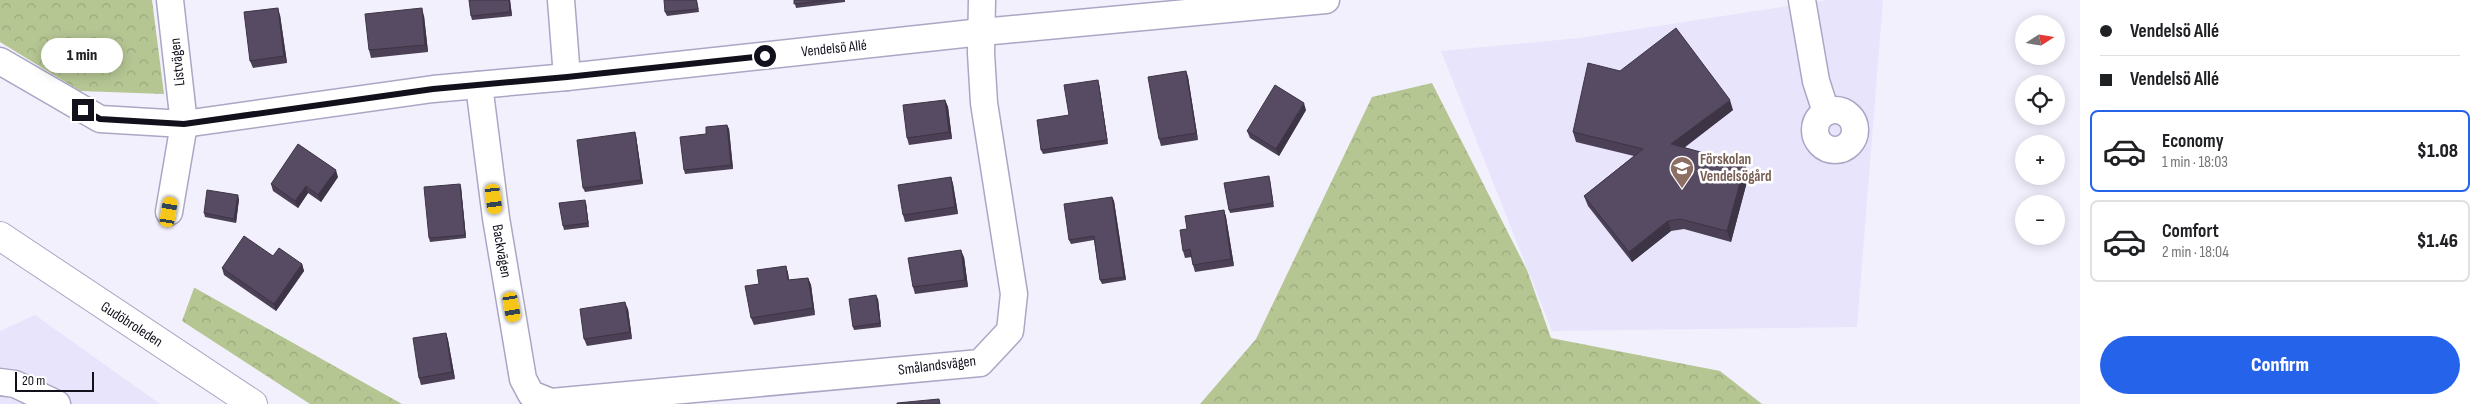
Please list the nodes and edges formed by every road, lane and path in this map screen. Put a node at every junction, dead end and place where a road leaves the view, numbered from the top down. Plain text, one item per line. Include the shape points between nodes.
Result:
1 (170, 0) edge
2 (562, 0) edge
3 (982, 0) edge
4 (1326, 0) edge
5 (1802, 0) edge
6 (1262, 3) edge
7 (982, 32) junction
8 (0, 61) edge
9 (567, 77) junction
10 (479, 85) junction
11 (1826, 112) dead end
12 (184, 124) junction
13 (169, 212) dead end
14 (4, 240) edge
15 (13, 390) edge
16 (551, 402) joint
17 (57, 404) edge
18 (253, 404) edge

1 - 12 street, Listvägen
2 - 9 street
3 - 7 street, Smålandsvägen
4 - 6 street, Vendelsö Allé
5 - 11 street via 1816,81
6 - 7 street, Vendelsö Allé
7 - 9 street, Vendelsö Allé
7 - 16 street, Smålandsvägen via 980,53 984,103 1014,294 1010,331 980,362
8 - 12 street, Vendelsö Allé via 100,119
9 - 10 street, Vendelsö Allé
10 - 12 street, Vendelsö Allé
10 - 16 street, Backvägen via 496,218 524,379 531,394
12 - 13 street, Listvägen
14 - 18 main road, Gudöbroleden
15 - 17 street

